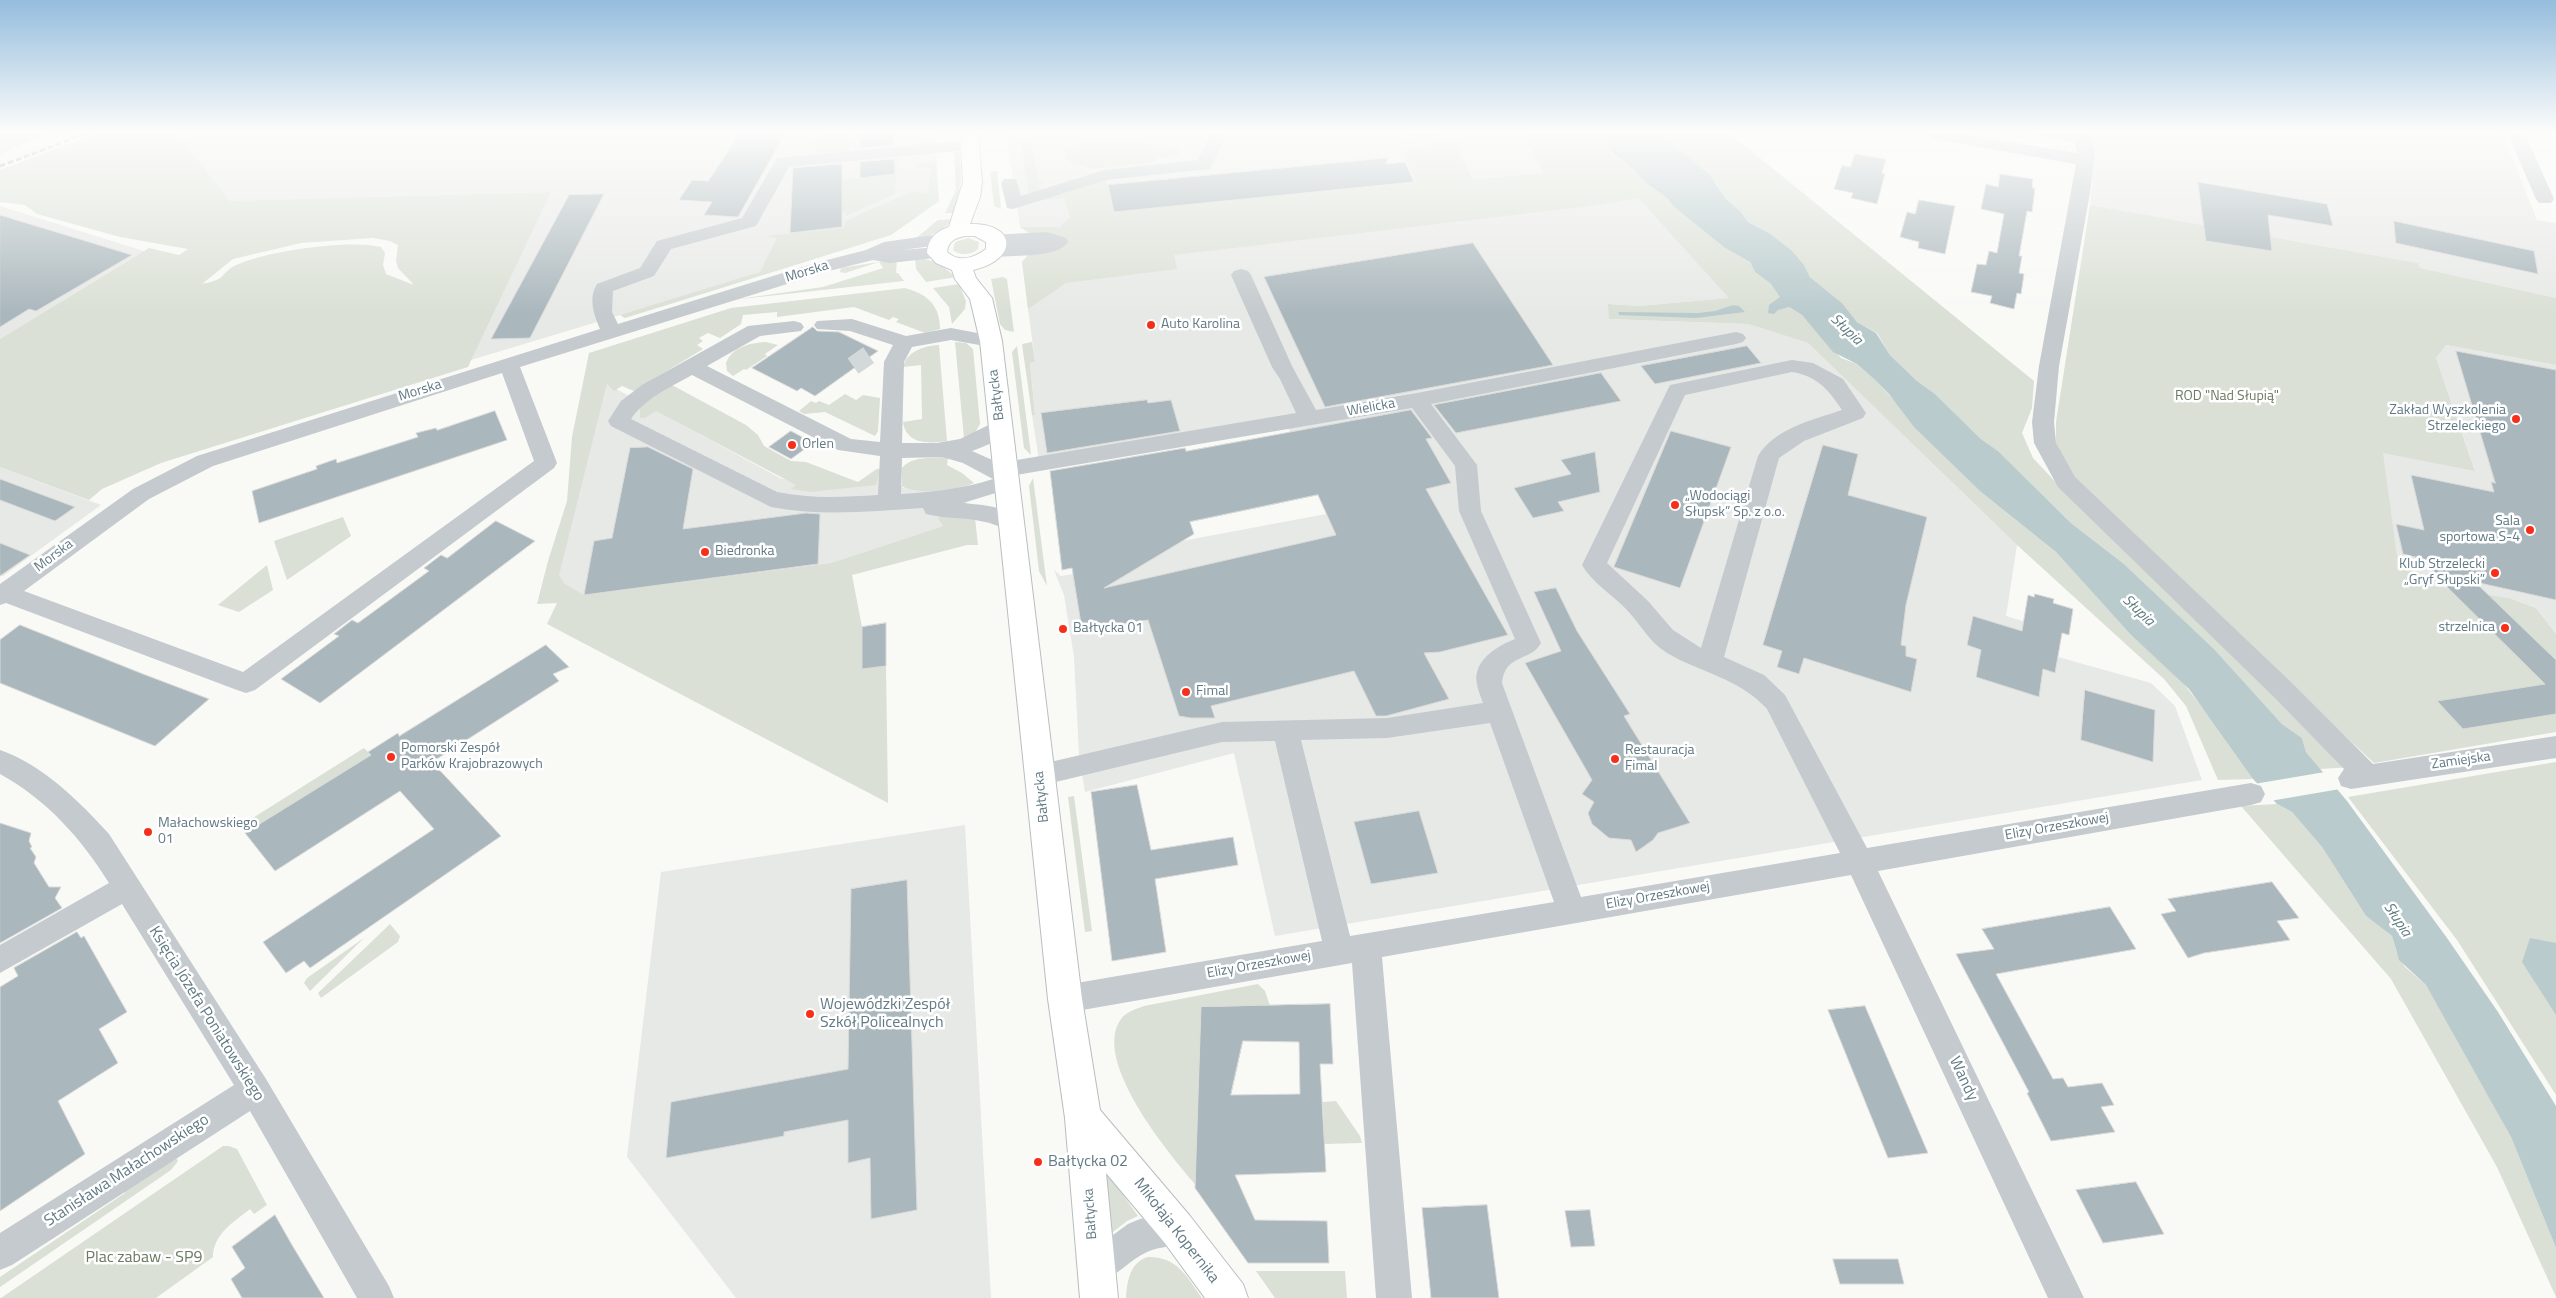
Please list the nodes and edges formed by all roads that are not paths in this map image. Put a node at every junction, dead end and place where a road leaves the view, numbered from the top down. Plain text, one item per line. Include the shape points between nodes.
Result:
1 (766, 193) edge
2 (970, 193) edge
3 (1011, 193) edge
4 (1049, 193) edge
5 (2079, 193) edge
6 (2541, 193) edge
7 (2544, 199) dead end
8 (979, 246) junction
9 (938, 247) junction
10 (1241, 275) dead end
11 (983, 303) junction
12 (824, 325) dead end
13 (794, 327) dead end
14 (612, 333) junction
15 (952, 334) junction
16 (1736, 338) dead end
17 (990, 341) junction
18 (905, 342) junction
19 (500, 362) junction
20 (692, 366) junction
21 (1417, 400) junction
22 (1309, 418) junction
23 (1001, 426) junction
24 (891, 449) junction
25 (942, 449) junction
26 (1006, 475) junction
27 (889, 502) junction
28 (1011, 522) junction
29 (2, 595) edge
30 (1710, 661) junction
31 (1499, 711) junction
32 (1285, 730) junction
33 (2556, 747) edge
34 (0, 761) edge
35 (1039, 775) junction
36 (2251, 794) dead end
37 (1859, 861) junction
38 (128, 887) junction
39 (1572, 911) junction
40 (1353, 949) junction
41 (0, 960) edge
42 (1065, 998) junction
43 (255, 1090) junction
44 (1084, 1118) junction
45 (1177, 1229) junction
46 (0, 1253) edge
47 (1097, 1284) edge
48 (377, 1298) edge
49 (1229, 1298) edge
50 (1394, 1298) edge
51 (2066, 1298) edge

1 - 14 street via 749,222 664,245 647,272 604,288 602,312
2 - 8 main road via 961,215
3 - 4 street via 1013,204
5 - 33 street, Zamiejska via 2048,366 2043,422 2045,443 2066,482 2284,691 2357,777
6 - 7 street
8 - 9 main road
8 - 9 main road via 950,263
8 - 11 main road, Bałtycka via 966,279
9 - 14 street, Morska via 891,246
10 - 22 street
11 - 15 street
11 - 17 main road, Bałtycka
12 - 18 street via 852,325
13 - 20 street via 755,330
14 - 19 street, Morska
15 - 17 street
15 - 18 street
16 - 21 street, Wielicka
17 - 23 main road, Bałtycka
18 - 24 street via 894,362
19 - 29 street, Morska via 236,450 178,473 126,504
19 - 29 street via 546,463 246,683
20 - 24 street via 833,440 857,447
20 - 27 street via 637,398 619,421 771,499 817,506
21 - 22 street, Wielicka
21 - 31 street via 1466,465 1470,511 1529,643 1504,655 1491,667 1489,683
22 - 26 street, Wielicka
23 - 25 street via 964,446
23 - 26 main road, Bałtycka
24 - 25 street
24 - 27 street
25 - 26 street via 971,458
26 - 27 street, Wielicka via 954,497
26 - 28 main road, Bałtycka
27 - 28 street via 985,514
28 - 35 main road, Bałtycka
30 - 30 street, Wandy via 1667,640 1633,600 1594,565 1677,390 1792,366 1806,368 1839,386 1855,413 1790,439 1769,456
30 - 37 street, Wandy via 1746,676 1770,693
31 - 32 street via 1387,728
31 - 39 street
32 - 35 street via 1216,733
32 - 40 street
34 - 38 street, Księcia Józefa Poniatowskiego via 41,785 69,808 99,842
35 - 42 main road, Bałtycka
36 - 37 street, Elizy Orzeszkowej
37 - 39 street, Elizy Orzeszkowej
37 - 51 street, Wandy
38 - 41 street
38 - 43 street, Księcia Józefa Poniatowskiego
39 - 40 street, Elizy Orzeszkowej
40 - 42 street, Elizy Orzeszkowej
40 - 50 street
42 - 44 main road, Bałtycka
43 - 46 street, Stanisława Małachowskiego
43 - 48 street, Księcia Józefa Poniatowskiego
44 - 45 main road, Mikołaja Kopernika
44 - 47 main road, Bałtycka
45 - 47 street via 1140,1236
45 - 49 main road, Mikołaja Kopernika

